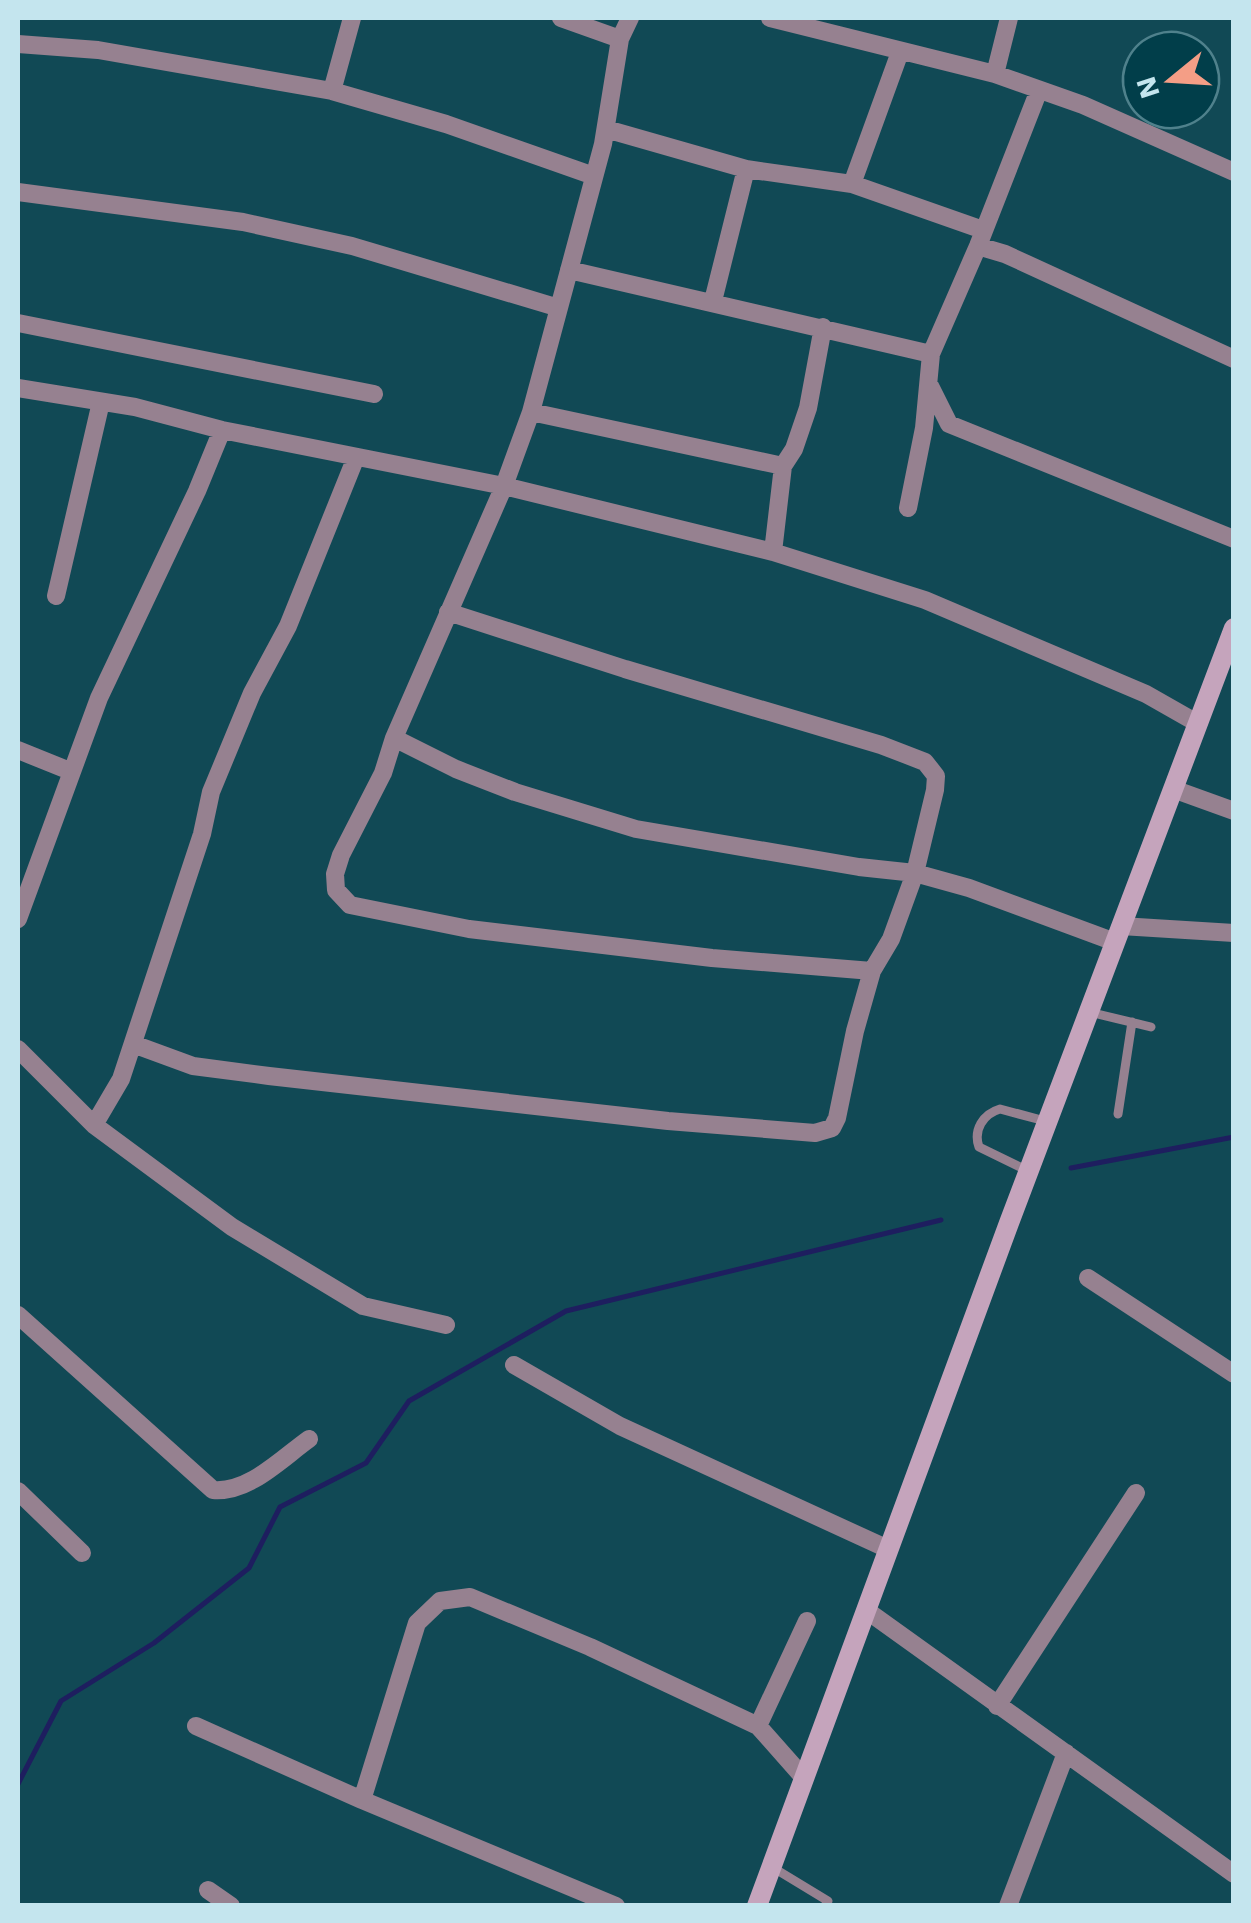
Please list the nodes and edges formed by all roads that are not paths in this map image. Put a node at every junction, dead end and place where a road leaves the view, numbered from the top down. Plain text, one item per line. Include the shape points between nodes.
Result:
1 (352, 18) edge
2 (561, 18) edge
3 (630, 18) edge
4 (770, 18) edge
5 (1009, 18) edge
6 (620, 39) junction
7 (18, 44) edge
8 (900, 52) junction
9 (995, 74) junction
10 (1038, 90) junction
11 (332, 91) junction
12 (606, 129) junction
13 (746, 169) junction
14 (1234, 172) edge
15 (594, 176) junction
16 (852, 184) junction
17 (18, 192) edge
18 (981, 238) junction
19 (569, 270) junction
20 (713, 301) junction
21 (559, 308) junction
22 (18, 323) edge
23 (822, 327) junction
24 (932, 354) junction
25 (1234, 358) edge
26 (930, 386) junction
27 (18, 388) edge
28 (374, 394) dead end
29 (100, 402) junction
30 (531, 412) junction
31 (949, 424) junction
32 (924, 428) junction
33 (222, 430) junction
34 (356, 457) junction
35 (782, 466) junction
36 (504, 486) junction
37 (908, 508) dead end
38 (1234, 539) edge
39 (773, 552) junction
40 (56, 596) dead end
41 (448, 612) junction
42 (1234, 628) edge
43 (1226, 670) edge
44 (1198, 724) junction
45 (394, 738) junction
46 (18, 750) edge
47 (70, 771) junction
48 (1173, 790) junction
49 (1234, 811) edge
50 (914, 873) junction
51 (18, 919) edge
52 (1234, 933) edge
53 (1118, 934) junction
54 (872, 971) junction
55 (1089, 1012) junction
56 (1132, 1022) junction
57 (1150, 1027) dead end
58 (133, 1044) junction
59 (21, 1059) edge
60 (1118, 1114) dead end
61 (1048, 1122) junction
62 (94, 1126) junction
63 (1028, 1171) junction
64 (1088, 1278) dead end
65 (18, 1316) edge
66 (446, 1326) dead end
67 (514, 1365) dead end
68 (1234, 1374) edge
69 (309, 1438) dead end
70 (18, 1491) edge
71 (1136, 1493) dead end
72 (888, 1549) junction
73 (82, 1553) dead end
74 (866, 1610) junction
75 (807, 1621) dead end
76 (997, 1706) junction
77 (196, 1726) dead end
78 (758, 1726) junction
79 (1066, 1754) junction
80 (804, 1778) junction
81 (362, 1800) junction
82 (772, 1867) junction
83 (1234, 1874) edge
84 (208, 1890) dead end
85 (231, 1906) edge
86 (616, 1906) edge
87 (757, 1906) edge
88 (826, 1906) edge
89 (1008, 1906) edge

1 - 11 street
2 - 6 street
3 - 6 street
4 - 8 street
5 - 9 street
6 - 12 street
7 - 11 street via 98,50
8 - 9 street
8 - 16 street
9 - 10 street
10 - 14 street
10 - 18 street
11 - 15 street
12 - 13 street
12 - 15 street
13 - 16 street
13 - 20 street
15 - 19 street
16 - 18 street
17 - 21 street via 243,222 352,246
18 - 24 street
18 - 25 street
19 - 20 street
19 - 21 street
20 - 23 street
21 - 30 street
22 - 28 street
23 - 24 street
23 - 35 street via 808,408
24 - 26 street
26 - 31 street
26 - 32 street
27 - 29 street
29 - 33 street
29 - 40 street
30 - 35 street
30 - 36 street
31 - 32 street
31 - 38 street
32 - 37 street
33 - 34 street
33 - 47 street
34 - 36 street
34 - 58 street via 288,626 216,779
35 - 39 street
36 - 39 street
36 - 41 street
39 - 44 street via 926,600 1146,694
41 - 45 street
41 - 50 street via 925,762 936,776
42 - 43 main road
43 - 44 main road
44 - 48 main road
45 - 50 street via 516,792 636,830
45 - 54 street via 335,874 336,890 350,905 469,929
46 - 47 street
47 - 51 street
48 - 49 street
48 - 53 main road
50 - 53 street
50 - 54 street
52 - 53 street
53 - 55 main road
54 - 58 street via 838,1118 832,1128 815,1133 269,1076 193,1066
55 - 56 lane
55 - 61 main road
56 - 57 lane
56 - 60 lane
58 - 62 street via 122,1079
59 - 62 street
61 - 63 main road
61 - 63 lane via 1000,1109 979,1127 979,1147
62 - 66 street via 232,1227 363,1306
63 - 72 main road
64 - 68 street
65 - 69 street via 213,1490 244,1486
67 - 72 street via 620,1426
70 - 73 street
71 - 76 street
72 - 74 main road
74 - 76 street
74 - 80 main road
75 - 78 street
76 - 79 street
77 - 81 street
78 - 80 street
78 - 81 street via 470,1597 440,1601 417,1622
79 - 83 street
79 - 89 street
80 - 82 main road
81 - 86 street
82 - 87 main road
82 - 88 lane via 828,1901
84 - 85 street

